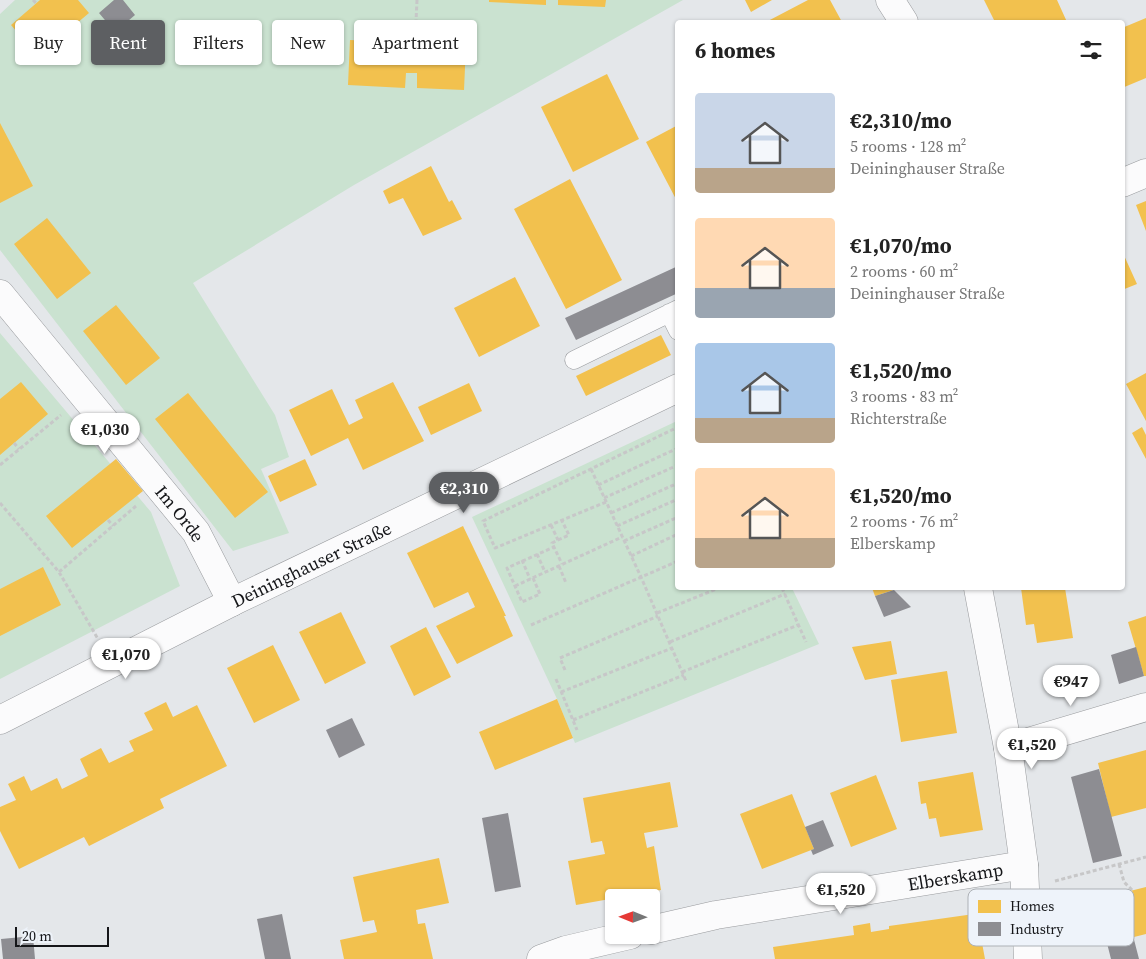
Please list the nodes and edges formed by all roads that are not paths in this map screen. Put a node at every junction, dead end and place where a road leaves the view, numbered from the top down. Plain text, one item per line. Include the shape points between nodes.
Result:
1 (890, 0) edge
2 (903, 20) edge
3 (1146, 173) edge
4 (1125, 182) edge
5 (0, 294) edge
6 (673, 311) edge
7 (574, 360) dead end
8 (675, 389) edge
9 (978, 590) edge
10 (232, 602) junction
11 (1146, 707) edge
12 (0, 720) edge
13 (1008, 748) junction
14 (1024, 877) junction
15 (1025, 889) edge
16 (660, 928) edge
17 (605, 942) edge
18 (1027, 946) edge
19 (558, 956) edge
20 (1028, 959) edge

1 - 2 street
3 - 4 street
5 - 10 street, Im Orde via 196,532
6 - 7 lane
8 - 10 street, Deininghauser Straße
9 - 13 street
10 - 12 street, Deininghauser Straße
11 - 13 street
13 - 14 street
14 - 15 street
14 - 16 street, Elberskamp via 716,915
17 - 19 street
18 - 20 street

